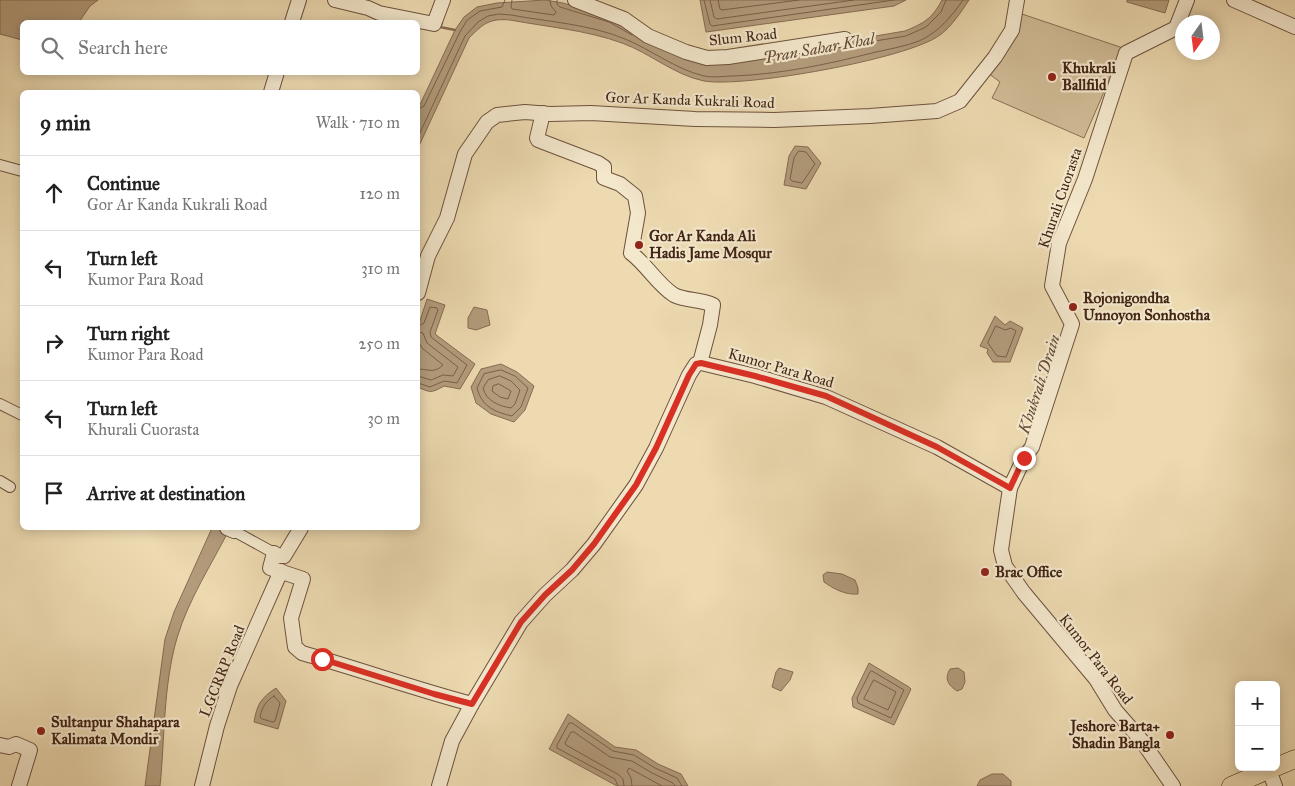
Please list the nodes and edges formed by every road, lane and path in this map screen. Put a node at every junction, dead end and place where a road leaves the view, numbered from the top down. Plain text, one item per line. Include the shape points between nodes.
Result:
1 (299, 0) edge
2 (335, 0) edge
3 (443, 0) edge
4 (575, 0) edge
5 (1017, 0) edge
6 (1187, 0) edge
7 (1234, 0) edge
8 (293, 20) edge
9 (414, 20) edge
10 (420, 21) edge
11 (1295, 26) edge
12 (845, 39) dead end
13 (276, 75) edge
14 (272, 90) edge
15 (543, 113) junction
16 (0, 165) edge
17 (20, 171) edge
18 (420, 285) edge
19 (700, 363) junction
20 (0, 404) edge
21 (20, 415) edge
22 (0, 481) edge
23 (10, 487) dead end
24 (1010, 488) junction
25 (233, 530) edge
26 (300, 530) edge
27 (274, 553) junction
28 (281, 571) junction
29 (472, 704) junction
30 (0, 745) edge
31 (1295, 759) edge
32 (1274, 772) edge
33 (19, 786) edge
34 (202, 786) edge
35 (439, 786) edge
36 (1173, 786) edge
37 (1231, 786) edge

1 - 8 street
2 - 9 street
3 - 10 street via 434,24
4 - 12 street, Slum Road via 624,19 648,36 707,58
5 - 15 street, Gor Ar Kanda Kukrali Road via 1012,30 995,57 960,101 937,111 774,120
6 - 24 street, Khurali Cuorasta via 1176,28 1126,53 1085,179 1059,243 1052,286 1072,324 1032,446
7 - 11 street
13 - 14 street
15 - 18 street, Gor Ar Kanda Kukrali Road via 497,115 478,133 465,154 447,218 428,256
15 - 19 street via 538,140 598,163 604,167 604,178 620,184 635,196 638,213 631,253 676,296 713,305
16 - 17 street
19 - 24 street, Kumor Para Road via 826,396 937,447
19 - 29 street via 689,375 636,485 594,544 521,622
20 - 21 street
22 - 23 street
24 - 36 street, Kumor Para Road via 1001,550 1005,566 1024,594 1096,680
25 - 27 street
26 - 27 street via 284,556
27 - 28 street via 270,568
28 - 29 street via 303,579 291,618 295,648 302,653
28 - 34 street, LGCRRP Road via 230,686
29 - 35 street via 452,742
30 - 33 street via 9,747 16,744 30,750
31 - 32 highway
32 - 37 highway

